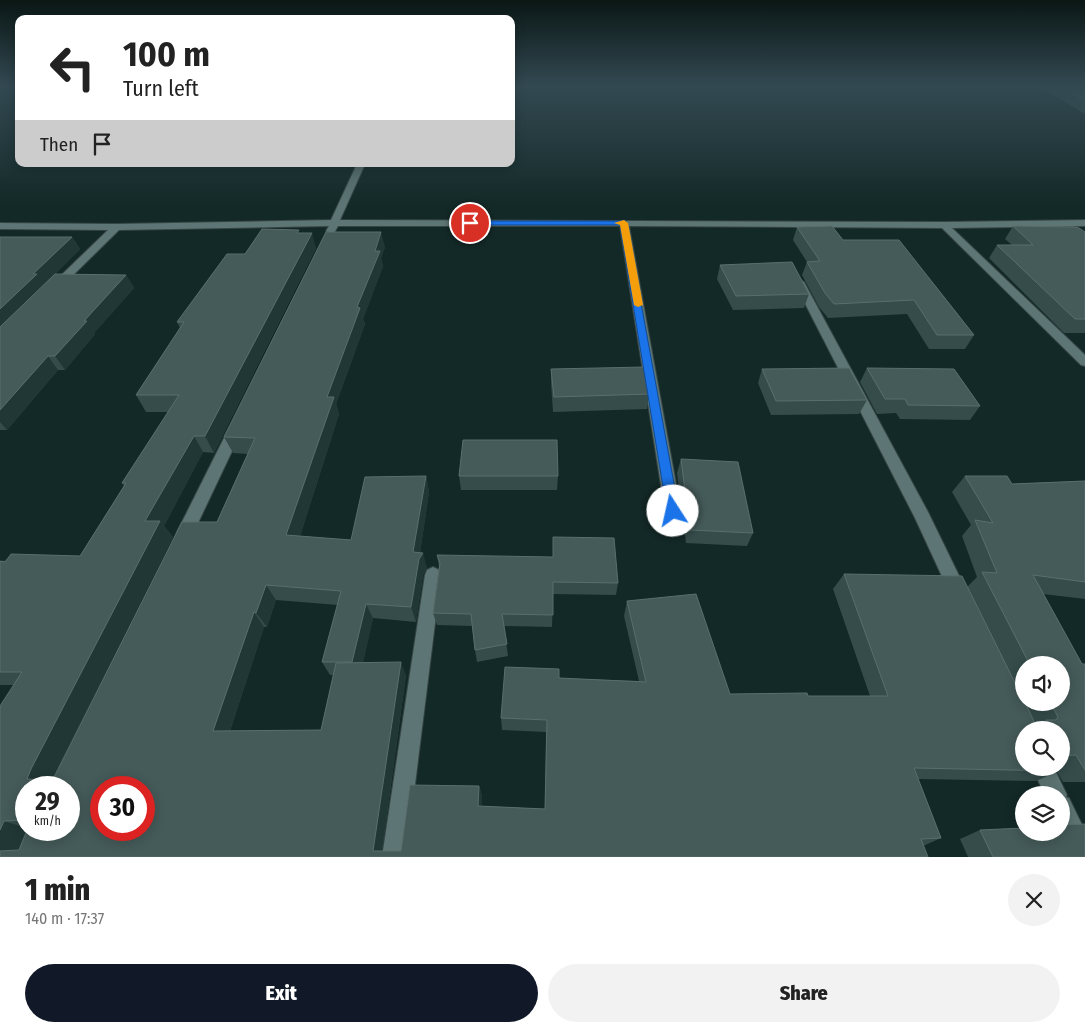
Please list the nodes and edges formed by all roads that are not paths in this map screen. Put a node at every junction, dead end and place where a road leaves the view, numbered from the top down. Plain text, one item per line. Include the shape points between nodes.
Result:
1 (360, 167) edge
2 (624, 223) junction
3 (1085, 223) edge
4 (335, 224) junction
5 (1059, 224) junction
6 (944, 225) junction
7 (116, 227) junction
8 (3, 228) edge
9 (1072, 235) edge
10 (326, 241) edge
11 (792, 270) edge
12 (48, 294) edge
13 (1085, 362) edge
14 (244, 412) edge
15 (673, 511) dead end
16 (175, 555) edge
17 (432, 575) dead end
18 (965, 606) edge
19 (1070, 824) edge
20 (1085, 855) edge
21 (394, 857) edge

1 - 4 street
2 - 4 street
2 - 6 street
2 - 15 street
3 - 5 street
4 - 7 street
4 - 10 street
5 - 6 street
5 - 9 street
6 - 13 street
7 - 8 street
7 - 12 street
11 - 18 street via 922,517
14 - 16 street
17 - 21 street
19 - 20 street

